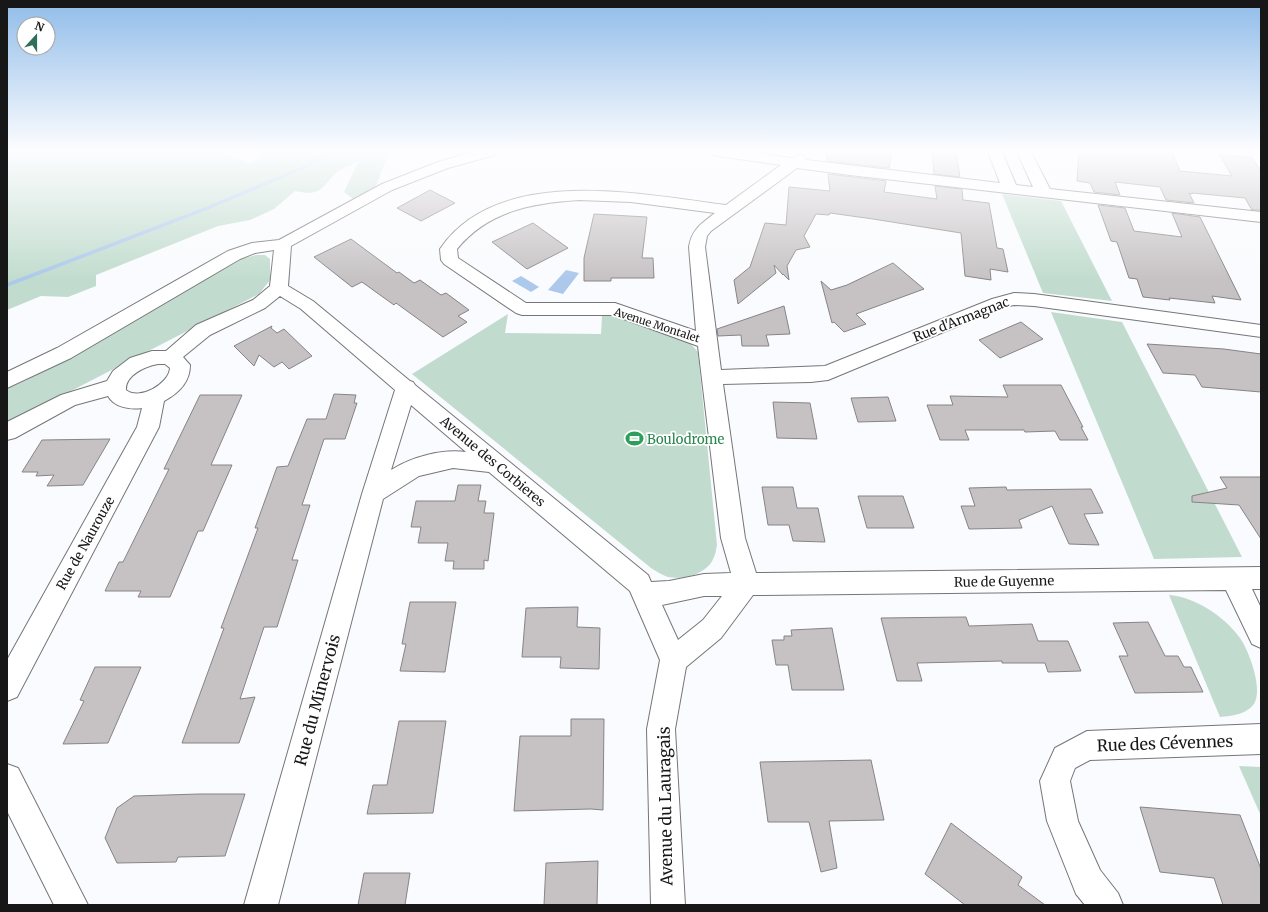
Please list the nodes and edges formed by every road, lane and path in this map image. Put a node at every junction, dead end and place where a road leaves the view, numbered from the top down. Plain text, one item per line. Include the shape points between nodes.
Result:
1 (373, 195) edge
2 (750, 195) edge
3 (1058, 195) edge
4 (729, 210) junction
5 (1261, 217) edge
6 (283, 244) junction
7 (279, 288) junction
8 (1261, 331) edge
9 (708, 342) junction
10 (170, 358) junction
11 (713, 377) junction
12 (7, 381) edge
13 (115, 386) junction
14 (406, 387) junction
15 (154, 397) junction
16 (7, 432) edge
17 (495, 464) junction
18 (374, 494) junction
19 (1233, 578) junction
20 (1261, 578) edge
21 (747, 584) junction
22 (644, 594) junction
23 (1261, 635) edge
24 (674, 660) junction
25 (7, 687) edge
26 (1261, 739) edge
27 (7, 780) edge
28 (71, 905) edge
29 (261, 905) edge
30 (668, 905) edge
31 (1106, 905) edge

1 - 6 street
2 - 4 street
3 - 5 street
4 - 9 street via 705,228 699,236 697,246
4 - 9 street, Avenue Montalet via 598,195 540,199 489,213 455,238 448,249 450,260 522,309 615,309
6 - 7 street
6 - 12 street via 258,247 234,255 64,353
7 - 10 street via 259,304 203,330
7 - 14 street, Avenue des Corbieres via 307,305
8 - 11 street, Rue d'Armagnac via 1014,299 998,303 828,373
9 - 11 street
10 - 13 street via 143,360 129,367
10 - 15 street via 180,365 180,376 170,387
11 - 21 street via 734,538
13 - 15 street via 116,393 122,398 142,400
13 - 16 street via 68,400
14 - 17 street, Avenue des Corbieres
14 - 18 street, Rue du Minervois
15 - 25 street, Rue de Naurouze via 148,427
17 - 18 street via 453,459 414,468
17 - 22 street, Avenue des Corbieres via 639,583
18 - 29 street, Rue du Minervois
19 - 20 street, Rue de Guyenne
19 - 21 street, Rue de Guyenne
19 - 23 street
21 - 22 street, Rue de Guyenne via 704,585 669,594
21 - 24 street via 712,629
22 - 24 street, Avenue des Corbieres
24 - 30 street, Avenue du Lauragais via 661,729
26 - 31 street, Rue des Cévennes via 1087,746 1065,758 1055,781 1063,821 1088,882
27 - 28 street

